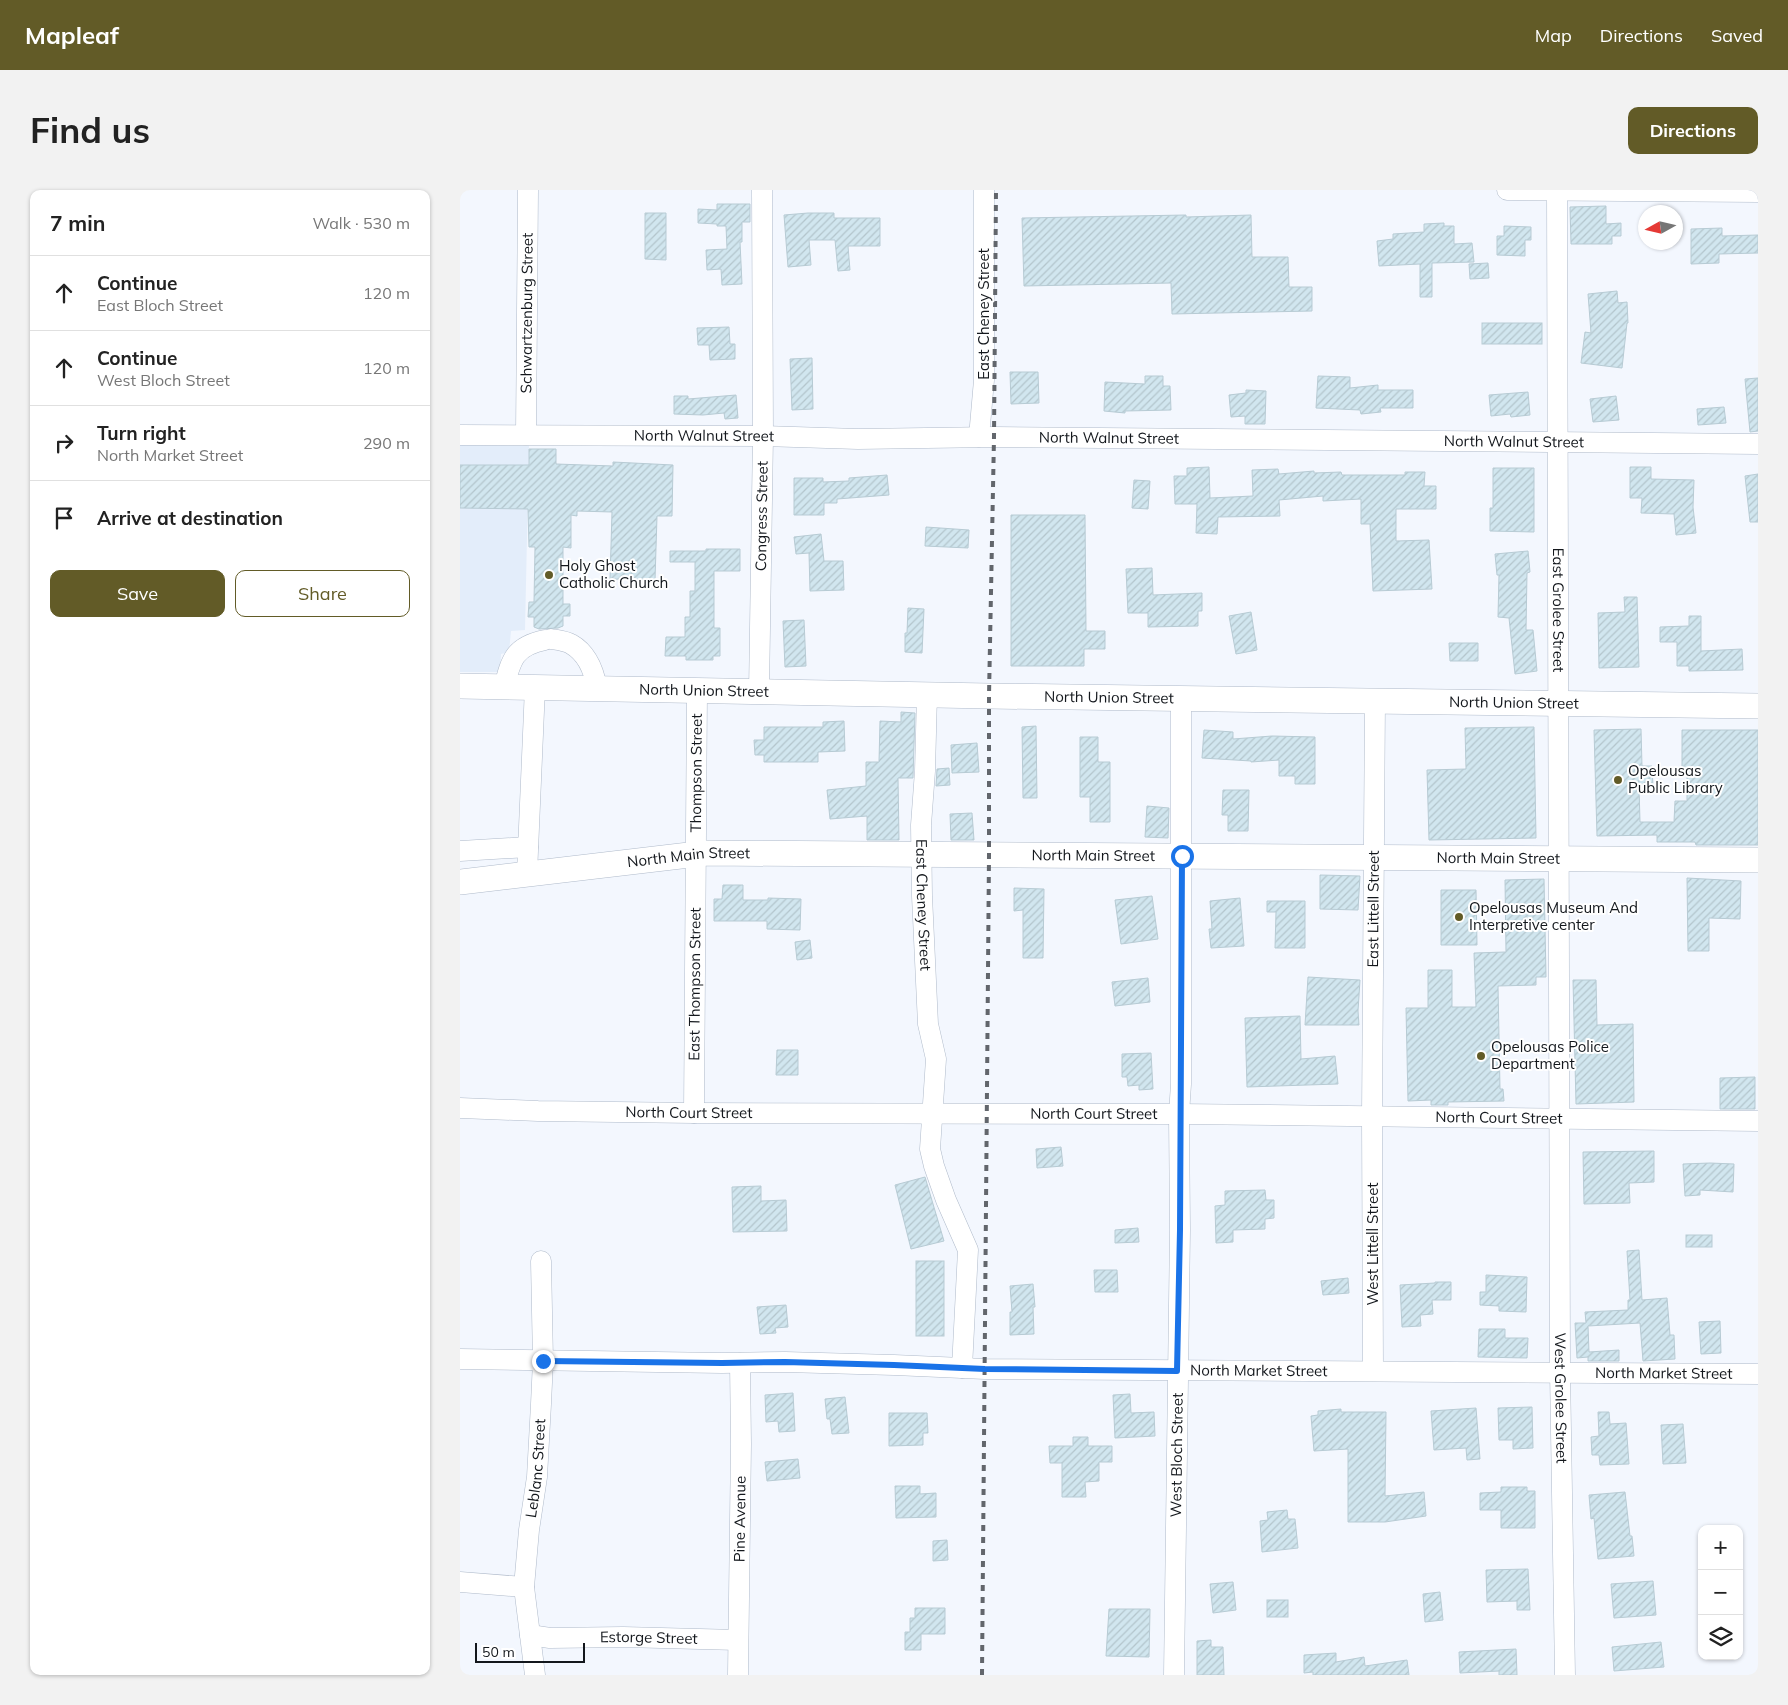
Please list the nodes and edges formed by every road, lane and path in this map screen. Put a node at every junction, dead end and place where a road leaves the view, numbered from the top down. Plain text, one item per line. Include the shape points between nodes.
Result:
1 (528, 190) edge
2 (762, 190) edge
3 (984, 190) edge
4 (1507, 190) edge
5 (1556, 190) edge
6 (1758, 192) edge
7 (460, 435) edge
8 (526, 435) junction
9 (763, 436) junction
10 (979, 437) junction
11 (1556, 442) junction
12 (1758, 444) edge
13 (460, 686) edge
14 (504, 687) junction
15 (535, 687) junction
16 (597, 688) junction
17 (697, 691) junction
18 (759, 692) junction
19 (927, 694) junction
20 (1181, 698) junction
21 (1375, 700) junction
22 (1558, 704) junction
23 (1758, 706) edge
24 (528, 847) junction
25 (460, 851) edge
26 (923, 854) junction
27 (695, 855) junction
28 (1182, 856) junction
29 (1374, 856) junction
30 (1559, 858) junction
31 (1758, 860) edge
32 (528, 874) junction
33 (460, 882) edge
34 (460, 1108) edge
35 (694, 1113) junction
36 (933, 1114) junction
37 (1179, 1114) junction
38 (1372, 1116) junction
39 (1561, 1120) junction
40 (1758, 1121) edge
41 (541, 1261) dead end
42 (460, 1359) edge
43 (543, 1361) junction
44 (740, 1363) junction
45 (962, 1368) junction
46 (1177, 1371) junction
47 (1373, 1371) junction
48 (1560, 1371) junction
49 (1758, 1374) edge
50 (460, 1582) edge
51 (524, 1586) junction
52 (530, 1635) junction
53 (738, 1640) junction
54 (535, 1675) edge
55 (738, 1675) edge
56 (1174, 1675) edge
57 (1565, 1675) edge

1 - 8 street, Schwartzenburg Street
2 - 9 street, Congress Street
3 - 10 street, East Cheney Street via 984,380
4 - 5 street
5 - 6 street
5 - 11 street, East Grolee Street
7 - 8 street, North Walnut Street
8 - 9 street, North Walnut Street
9 - 10 street, North Walnut Street via 858,439
9 - 18 street, Congress Street
10 - 11 street, North Walnut Street
11 - 12 street, North Walnut Street
11 - 22 street, East Grolee Street
13 - 14 main road, North Union Street
14 - 15 main road, North Union Street
14 - 16 street via 516,653 532,642 548,639 570,643 584,655 594,671
15 - 16 main road, North Union Street
15 - 24 street
16 - 17 main road, North Union Street
17 - 18 main road, North Union Street
17 - 27 street, Thompson Street
18 - 19 main road, North Union Street
19 - 20 main road, North Union Street
19 - 26 street, East Cheney Street via 921,825
20 - 21 main road, North Union Street
20 - 28 street, West Bloch Street
21 - 22 main road, North Union Street
21 - 29 street, East Littell Street
22 - 23 main road, North Union Street
22 - 30 street, East Grolee Street
24 - 25 street
24 - 32 street
26 - 27 main road, North Main Street via 760,852
26 - 28 main road, North Main Street
26 - 36 street, East Cheney Street via 928,1024 936,1058
27 - 32 main road, North Main Street
27 - 35 street, East Thompson Street
28 - 29 main road, North Main Street
28 - 37 street, West Bloch Street
29 - 30 main road, North Main Street
29 - 38 street, East Littell Street
30 - 31 main road, North Main Street
30 - 39 street, East Grolee Street
32 - 33 main road, North Main Street
34 - 35 street, North Court Street
35 - 36 street, North Court Street
36 - 37 street, North Court Street
36 - 45 street, East Cheney Street via 930,1148 934,1166 968,1250
37 - 38 street, North Court Street
37 - 46 street, West Bloch Street
38 - 39 street, North Court Street
38 - 47 street, West Littell Street
39 - 40 street, North Court Street
39 - 48 street, West Grolee Street
41 - 43 street, Leblanc Street
42 - 43 street, North Market Street
43 - 44 street, North Market Street
43 - 51 street, Leblanc Street via 537,1477
44 - 45 street, North Market Street
44 - 53 street, Pine Avenue
45 - 46 street, North Market Street
46 - 47 street, North Market Street
46 - 56 street, West Bloch Street
47 - 48 street, North Market Street
48 - 49 street, North Market Street
48 - 57 street, West Grolee Street
50 - 51 street
51 - 52 street, Leblanc Street
52 - 53 street, Estorge Street via 550,1638
52 - 54 street, Leblanc Street
53 - 55 street, Pine Avenue

